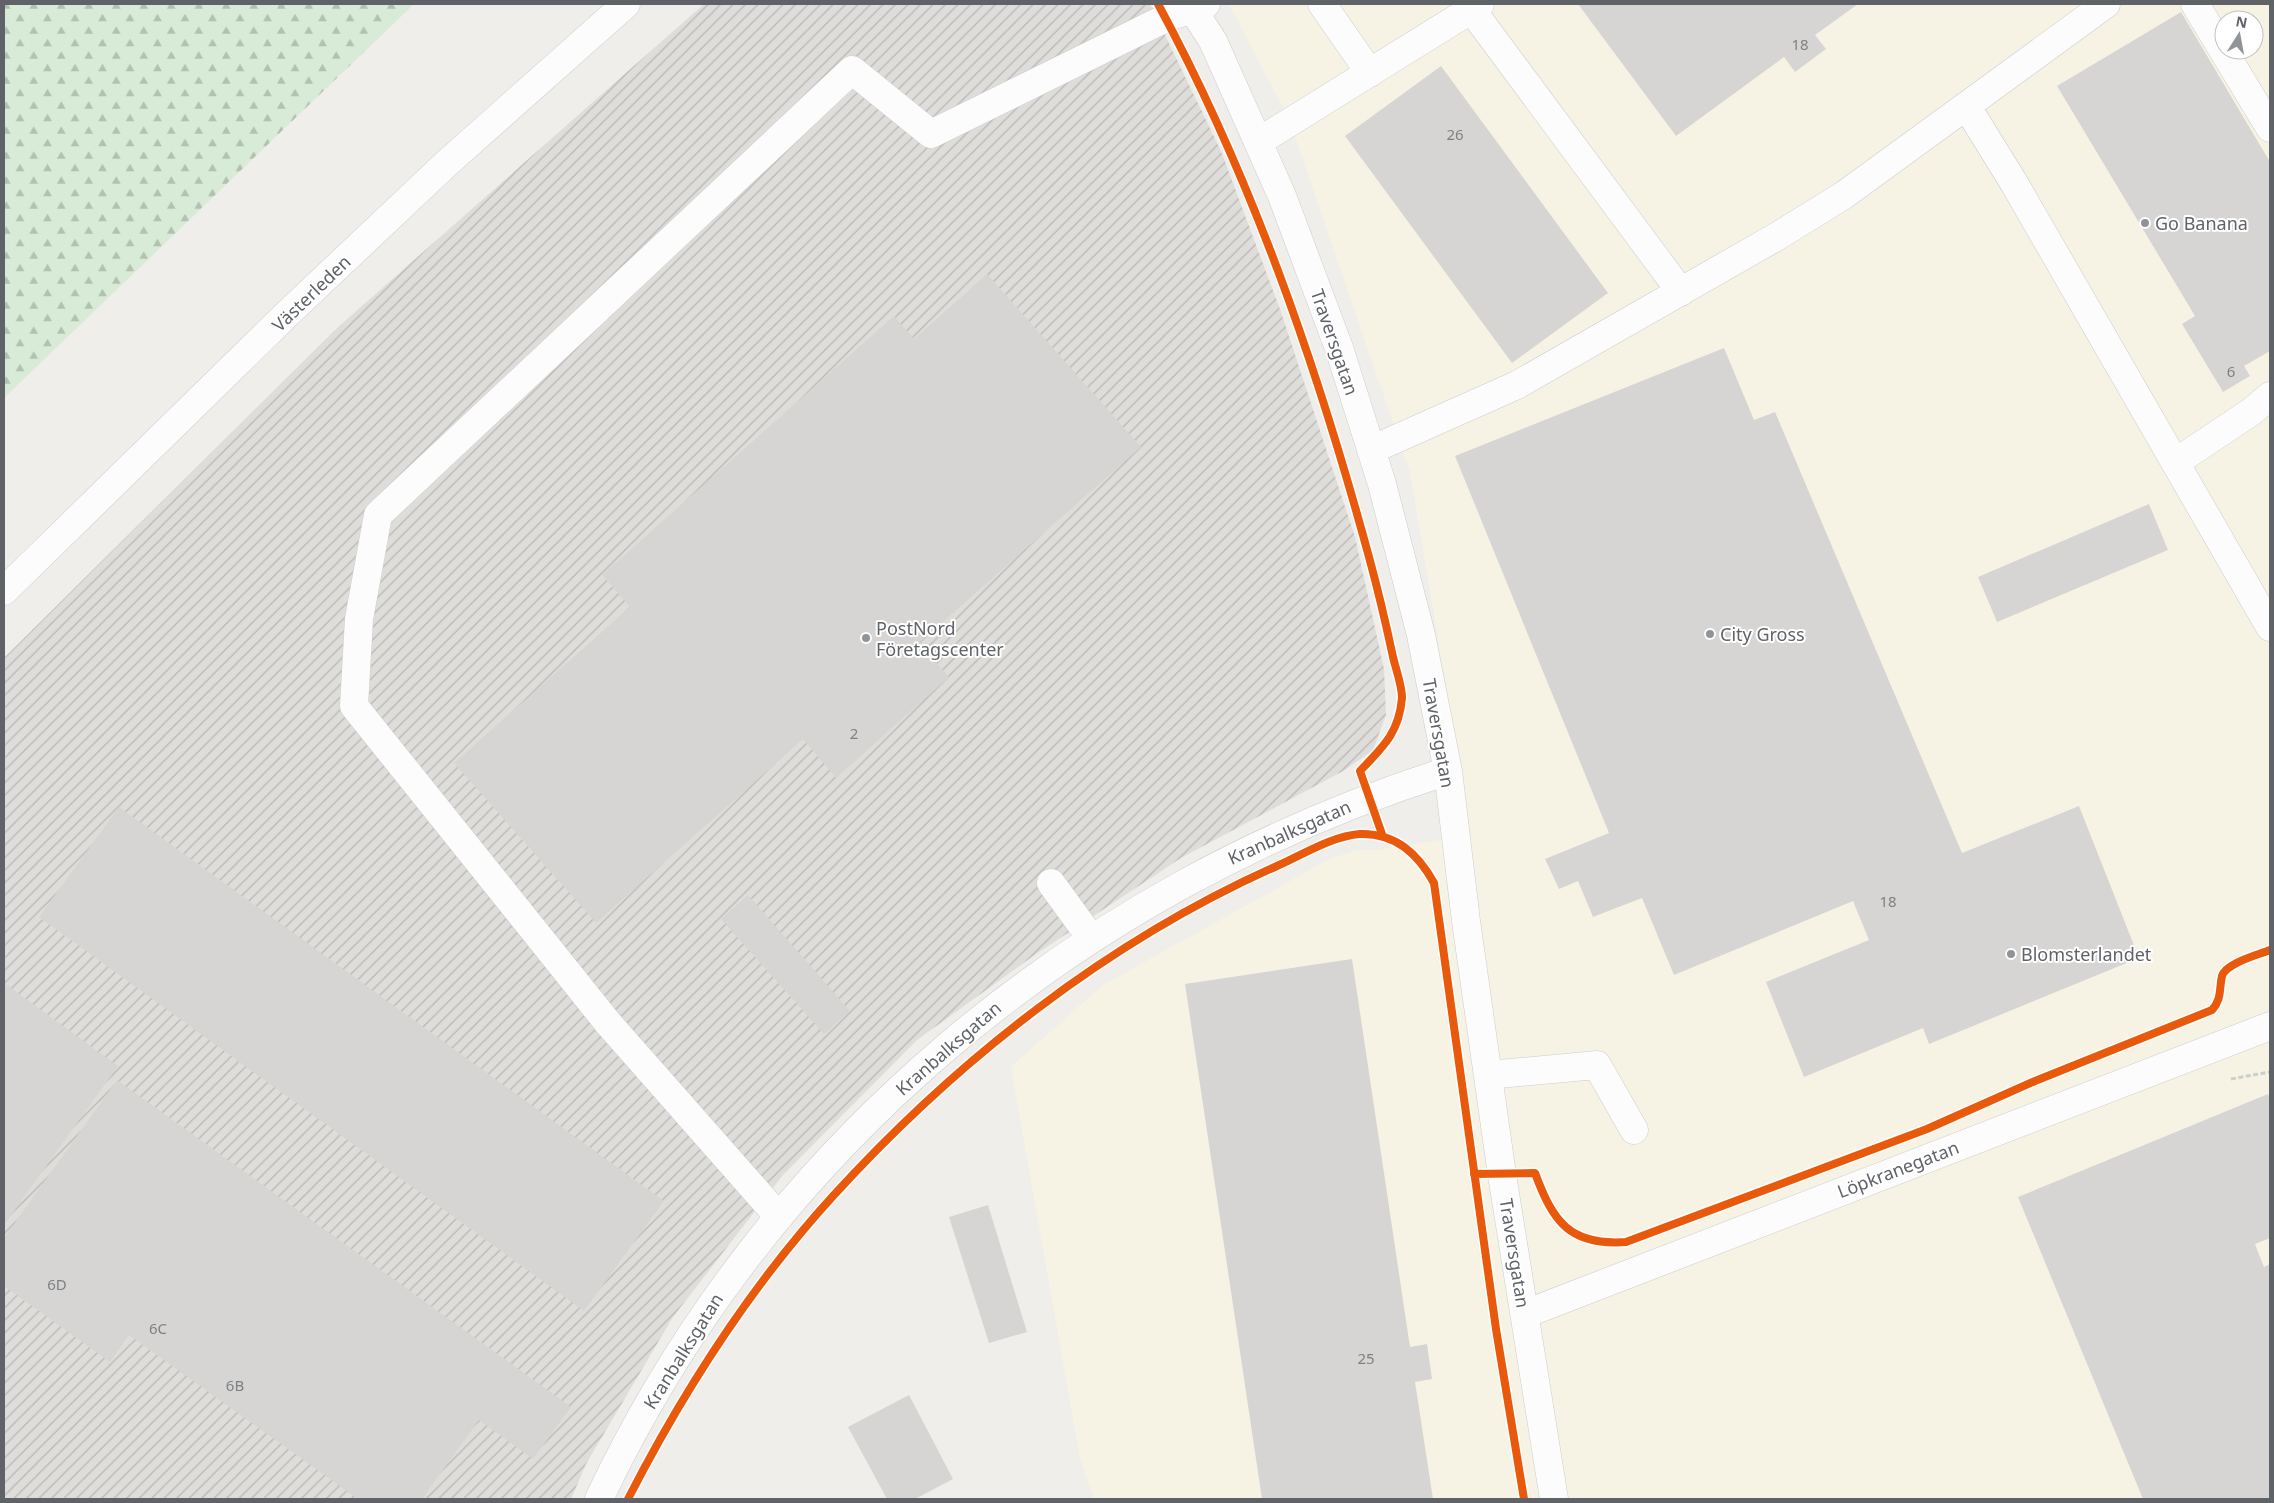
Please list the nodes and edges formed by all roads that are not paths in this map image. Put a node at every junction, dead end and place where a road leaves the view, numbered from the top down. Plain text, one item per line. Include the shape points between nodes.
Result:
1 (626, 4) edge
2 (1322, 4) edge
3 (2106, 4) edge
4 (2195, 4) edge
5 (1196, 5) edge
6 (1475, 7) edge
7 (1370, 73) junction
8 (1967, 107) junction
9 (2270, 128) edge
10 (1258, 142) junction
11 (1681, 292) junction
12 (2270, 396) edge
13 (1371, 450) junction
14 (2176, 462) junction
15 (4, 591) edge
16 (2270, 627) edge
17 (1448, 771) junction
18 (1051, 883) dead end
19 (1091, 938) junction
20 (2270, 1026) edge
21 (1488, 1075) junction
22 (1634, 1130) dead end
23 (779, 1217) junction
24 (1525, 1314) junction
25 (599, 1499) edge
26 (1554, 1499) edge

1 - 15 street, Västerleden via 300,302
2 - 7 street
3 - 8 street
4 - 9 street
5 - 10 street, Traversgatan
5 - 23 street via 931,134 852,70 378,516 359,619 354,706 608,1023
6 - 7 street
6 - 11 street
7 - 10 street
8 - 11 street via 1844,195
8 - 14 street
10 - 13 street, Traversgatan via 1282,196 1339,348
11 - 13 street via 1517,385
12 - 14 street
13 - 17 street, Traversgatan via 1421,635
14 - 16 street
17 - 19 street, Kranbalksgatan via 1368,797 1290,829 1214,866
17 - 21 street, Traversgatan
18 - 19 street
19 - 23 street, Kranbalksgatan via 1000,1003 935,1056 873,1114
20 - 24 street, Löpkranegatan
21 - 22 street via 1597,1065
21 - 24 street, Traversgatan
23 - 25 street, Kranbalksgatan via 716,1298 675,1358 620,1453
24 - 26 street, Traversgatan

